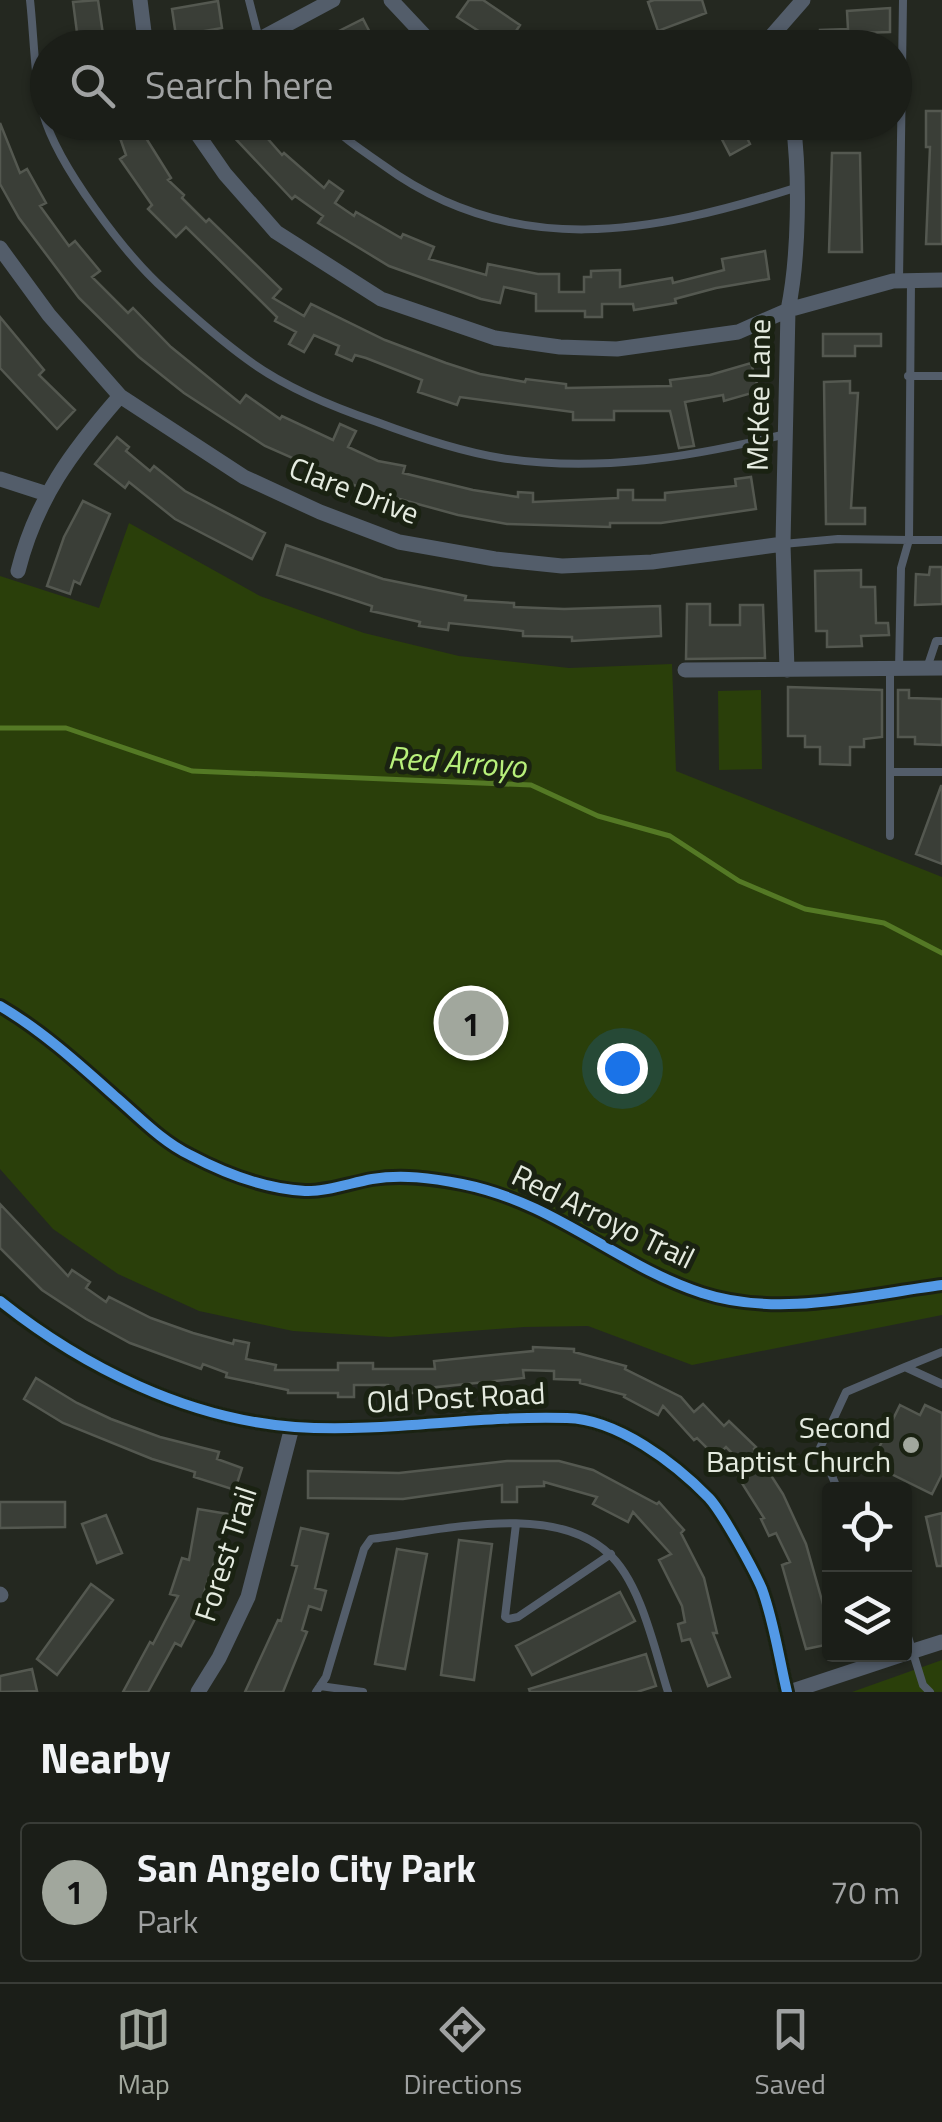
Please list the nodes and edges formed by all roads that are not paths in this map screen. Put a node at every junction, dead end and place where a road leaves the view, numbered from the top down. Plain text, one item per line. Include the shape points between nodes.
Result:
1 (30, 0) edge
2 (140, 0) edge
3 (249, 0) edge
4 (333, 0) edge
5 (391, 0) edge
6 (803, 0) edge
7 (903, 0) edge
8 (33, 30) edge
9 (144, 30) edge
10 (258, 30) edge
11 (283, 30) edge
12 (419, 30) edge
13 (777, 30) edge
14 (903, 30) edge
15 (55, 140) edge
16 (201, 140) edge
17 (353, 140) edge
18 (793, 140) edge
19 (904, 140) edge
20 (795, 188) junction
21 (0, 248) edge
22 (942, 280) edge
23 (905, 281) junction
24 (788, 310) junction
25 (908, 376) junction
26 (942, 376) edge
27 (120, 396) junction
28 (786, 434) junction
29 (0, 479) edge
30 (46, 494) junction
31 (909, 540) junction
32 (942, 540) edge
33 (784, 544) junction
34 (18, 570) dead end
35 (942, 641) edge
36 (895, 668) junction
37 (935, 668) edge
38 (686, 670) dead end
39 (786, 670) junction
40 (890, 772) junction
41 (942, 772) edge
42 (890, 836) dead end
43 (0, 1302) edge
44 (942, 1352) edge
45 (905, 1367) junction
46 (942, 1384) edge
47 (292, 1427) junction
48 (835, 1482) edge
49 (516, 1524) junction
50 (610, 1554) junction
51 (942, 1642) edge
52 (912, 1652) edge
53 (882, 1662) edge
54 (911, 1662) edge
55 (318, 1689) edge
56 (198, 1692) edge
57 (364, 1692) edge
58 (668, 1692) edge
59 (788, 1692) edge
60 (930, 1692) edge

1 - 8 lane
2 - 9 street
3 - 10 lane
4 - 11 street
5 - 12 street
6 - 13 street
7 - 14 lane
15 - 28 lane via 118,242 147,274 250,362 350,413 501,458 572,463 655,459
16 - 24 street via 276,232 382,298 495,338 617,349 738,332
17 - 20 lane via 416,186 508,224 559,230 650,226
18 - 20 street, McKee Lane
19 - 23 lane
20 - 24 street, McKee Lane
21 - 27 street, Clare Drive
22 - 23 street
23 - 24 street
23 - 25 lane
24 - 28 street, McKee Lane
25 - 26 lane
25 - 31 lane
27 - 30 street
27 - 33 street, Clare Drive via 244,477 399,542 562,566
28 - 33 street, McKee Lane
29 - 30 street
30 - 34 street
31 - 32 lane
31 - 33 lane
31 - 36 lane
33 - 39 street, McKee Lane
35 - 37 lane via 936,641
36 - 37 street
36 - 39 street
36 - 40 lane
38 - 39 street
40 - 41 lane
40 - 42 lane
43 - 47 street, Old Post Road via 36,1330 166,1400
44 - 45 lane
45 - 46 lane
45 - 48 lane via 846,1392 820,1448
47 - 56 street, Forest Trail via 248,1597
47 - 59 street, Old Post Road via 571,1418 622,1433 662,1456 711,1500 761,1588
49 - 50 lane via 562,1529
49 - 50 lane via 508,1619
49 - 55 lane via 371,1539
50 - 58 lane via 642,1610
51 - 52 street
53 - 59 street
54 - 60 lane
55 - 57 lane

